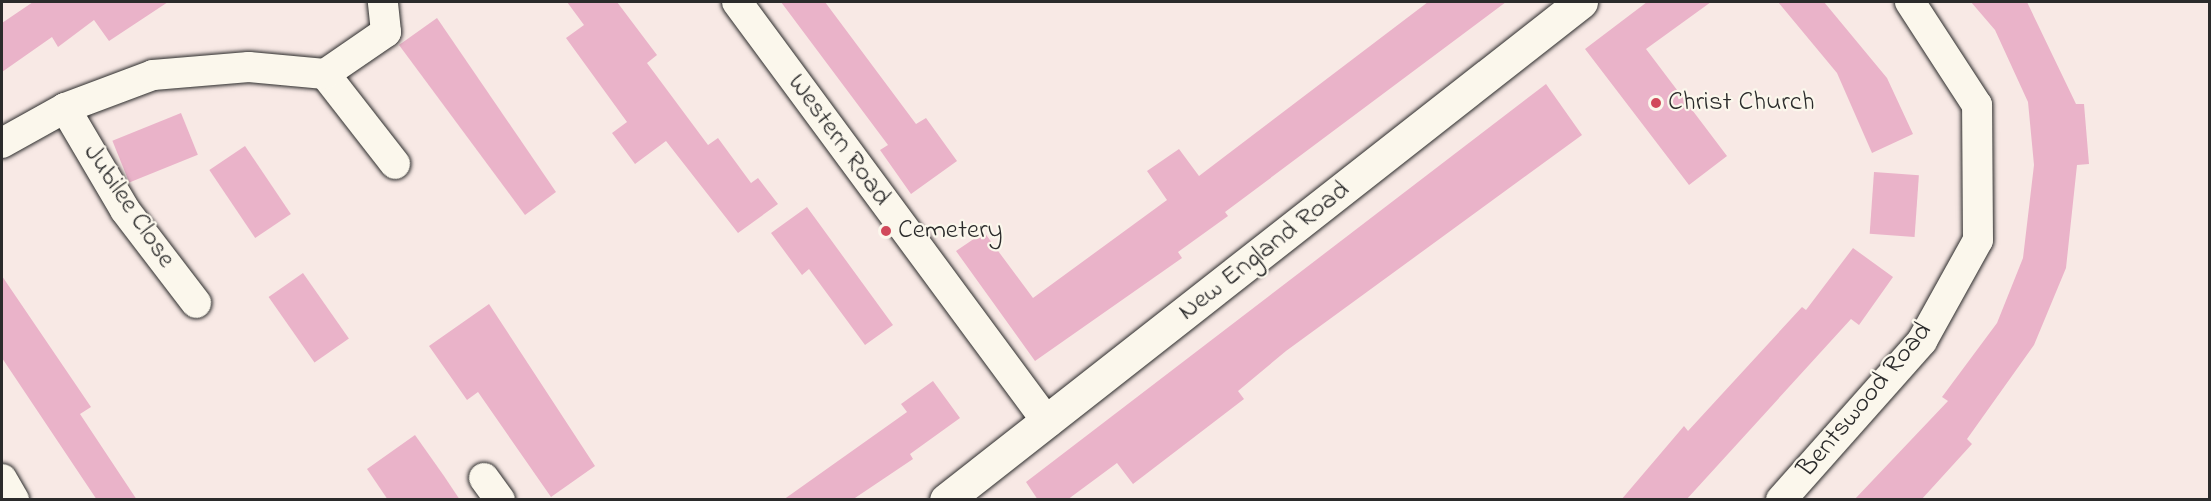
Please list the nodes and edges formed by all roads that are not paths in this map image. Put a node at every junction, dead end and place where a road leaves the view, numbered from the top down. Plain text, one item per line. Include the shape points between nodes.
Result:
1 (383, 2) edge
2 (737, 2) edge
3 (1581, 2) edge
4 (1910, 2) edge
5 (325, 74) junction
6 (65, 108) junction
7 (2, 143) edge
8 (395, 164) dead end
9 (196, 303) dead end
10 (1048, 423) junction
11 (2, 479) edge
12 (14, 500) edge
13 (946, 500) edge
14 (1781, 500) edge

1 - 5 street via 386,32
2 - 10 street, Western Road
3 - 10 street, New England Road
4 - 14 street, Bentswood Road via 1977,105 1978,240 1922,341
5 - 6 street via 249,67 153,75
5 - 8 street
6 - 7 street
6 - 9 street, Jubilee Close via 125,210
10 - 13 street, New England Road
11 - 12 street

